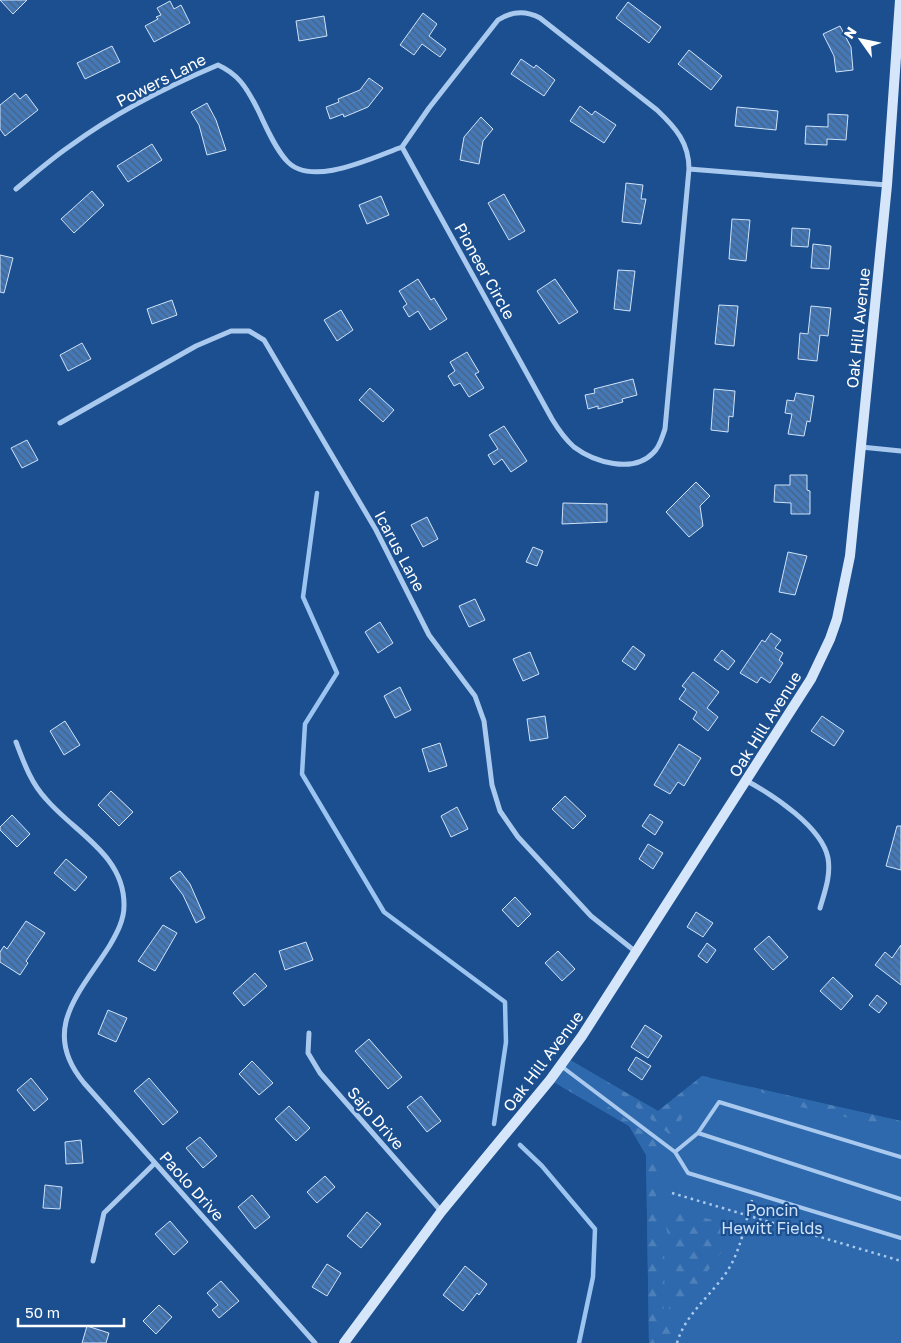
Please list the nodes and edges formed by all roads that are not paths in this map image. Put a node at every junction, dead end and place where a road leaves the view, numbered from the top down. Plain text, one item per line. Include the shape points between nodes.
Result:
1 (900, 0) edge
2 (402, 148) junction
3 (689, 169) junction
4 (887, 185) junction
5 (16, 189) dead end
6 (60, 423) dead end
7 (861, 447) junction
8 (901, 450) edge
9 (16, 742) dead end
10 (747, 781) junction
11 (820, 908) dead end
12 (637, 953) junction
13 (309, 1033) dead end
14 (561, 1066) junction
15 (698, 1133) junction
16 (675, 1152) junction
17 (901, 1157) edge
18 (155, 1163) junction
19 (901, 1199) edge
20 (442, 1212) junction
21 (901, 1238) edge
22 (92, 1261) dead end
23 (315, 1343) edge
24 (344, 1343) edge

1 - 4 main road, Oak Hill Avenue
2 - 3 street, Pioneer Circle via 494,25 510,14 522,12 540,18 658,110 686,145
2 - 3 street, Pioneer Circle via 552,419 573,446 586,455 615,464 643,461 660,444 665,429
2 - 5 street, Powers Lane via 324,172 296,168 286,161 273,141 242,81 218,65 186,78 105,122
3 - 4 street
4 - 7 main road, Oak Hill Avenue
6 - 12 street, Icarus Lane via 196,346 231,331 249,331 264,340 372,522 429,634 475,696 484,721 492,785 500,811 518,837 591,916
7 - 8 street
7 - 10 main road, Oak Hill Avenue via 847,576 830,639 797,703
9 - 18 street, Paolo Drive via 40,792 108,858 123,887 124,908 119,927 72,1004 63,1039 67,1059 78,1076
10 - 11 street via 788,807 825,848 829,871
10 - 12 main road, Oak Hill Avenue
12 - 14 main road, Oak Hill Avenue
13 - 20 street, Sajo Drive via 308,1053 320,1073
14 - 16 lane
14 - 20 main road, Oak Hill Avenue
15 - 16 lane
15 - 17 lane via 719,1102
15 - 19 lane
16 - 21 lane via 688,1173
18 - 22 street via 104,1213
18 - 23 street, Paolo Drive
20 - 24 main road, Oak Hill Avenue

